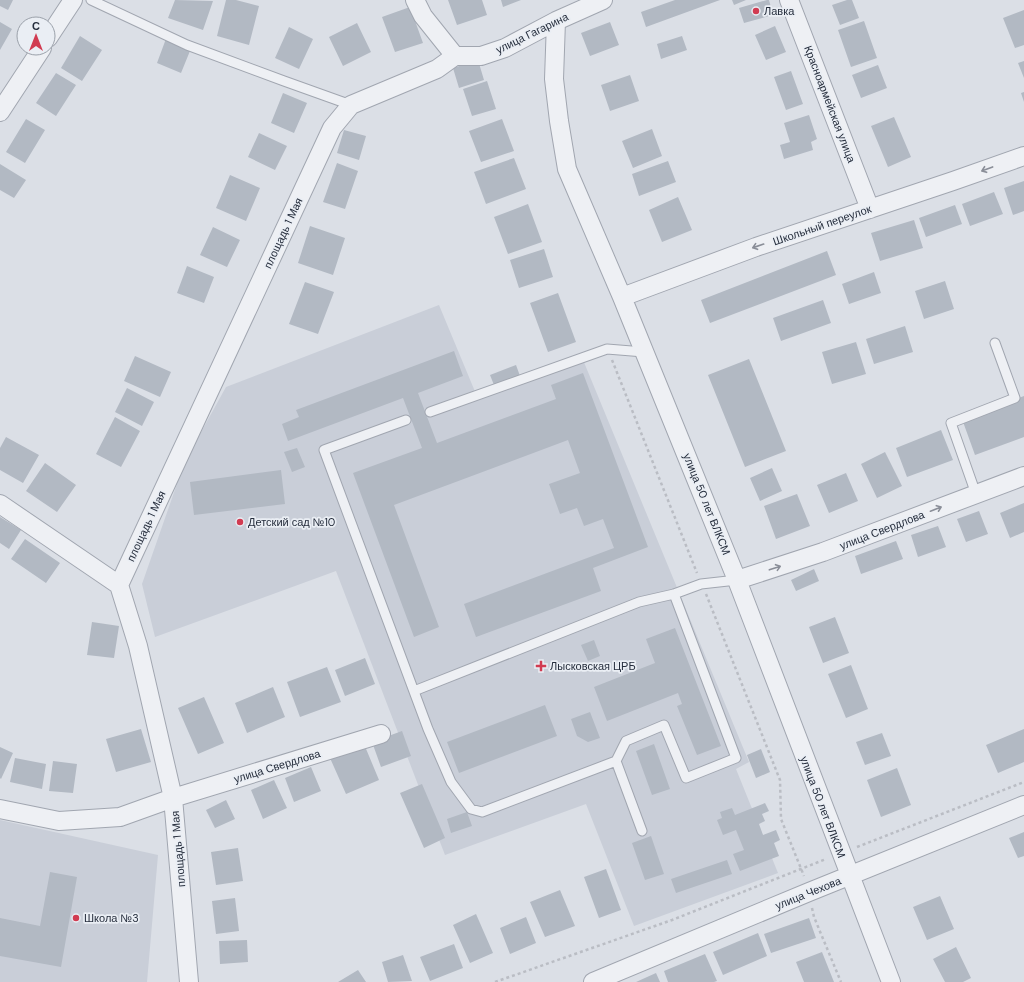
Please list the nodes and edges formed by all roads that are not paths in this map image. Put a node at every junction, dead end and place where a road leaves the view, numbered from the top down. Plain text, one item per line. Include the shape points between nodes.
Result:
1 (73, 0) edge
2 (91, 0) edge
3 (415, 0) edge
4 (603, 0) edge
5 (790, 0) edge
6 (556, 21) junction
7 (56, 26) edge
8 (37, 56) edge
9 (455, 56) junction
10 (351, 105) junction
11 (0, 112) edge
12 (1024, 156) edge
13 (870, 208) junction
14 (622, 297) junction
15 (995, 343) dead end
16 (644, 352) junction
17 (430, 412) dead end
18 (406, 420) dead end
19 (1024, 476) edge
20 (976, 494) junction
21 (0, 504) edge
22 (738, 580) junction
23 (119, 585) junction
24 (674, 594) junction
25 (414, 691) junction
26 (381, 734) dead end
27 (616, 761) junction
28 (173, 798) junction
29 (1024, 805) edge
30 (0, 809) edge
31 (642, 831) dead end
32 (850, 876) junction
33 (189, 982) edge
34 (593, 982) edge
35 (891, 982) edge

1 - 7 street
2 - 10 lane via 188,45
3 - 9 street via 423,16
4 - 6 street, улица Гагарина
5 - 13 street, Красноармейская улица
6 - 9 street, улица Гагарина via 505,48 481,56
6 - 14 street, улица 50 лет ВЛКСМ via 554,80 567,169
8 - 11 street
9 - 10 street via 437,69
10 - 23 street, площадь 1 Мая via 332,128
12 -> 13 street, Школьный переулок
13 -> 14 street, Школьный переулок
14 - 16 street, улица 50 лет ВЛКСМ
15 - 20 lane via 1015,398 951,423
16 - 17 lane via 607,349
16 - 22 street, улица 50 лет ВЛКСМ
18 - 25 lane via 324,450
19 - 20 street, улица Свердлова
22 -> 20 street, улица Свердлова via 823,552
21 - 23 street
22 - 24 lane via 701,584
22 - 32 street, улица 50 лет ВЛКСМ
23 - 28 street, площадь 1 Мая via 138,646
24 - 25 lane via 639,602
24 - 27 lane via 736,758 686,778 664,725 626,741
25 - 27 lane via 451,782 471,809 482,812
26 - 28 street, улица Свердлова
27 - 31 lane
28 - 30 street, улица Свердлова via 120,817 59,821
28 - 33 street, площадь 1 Мая
29 - 32 street, улица Чехова
32 - 34 street, улица Чехова
32 - 35 street, улица 50 лет ВЛКСМ

